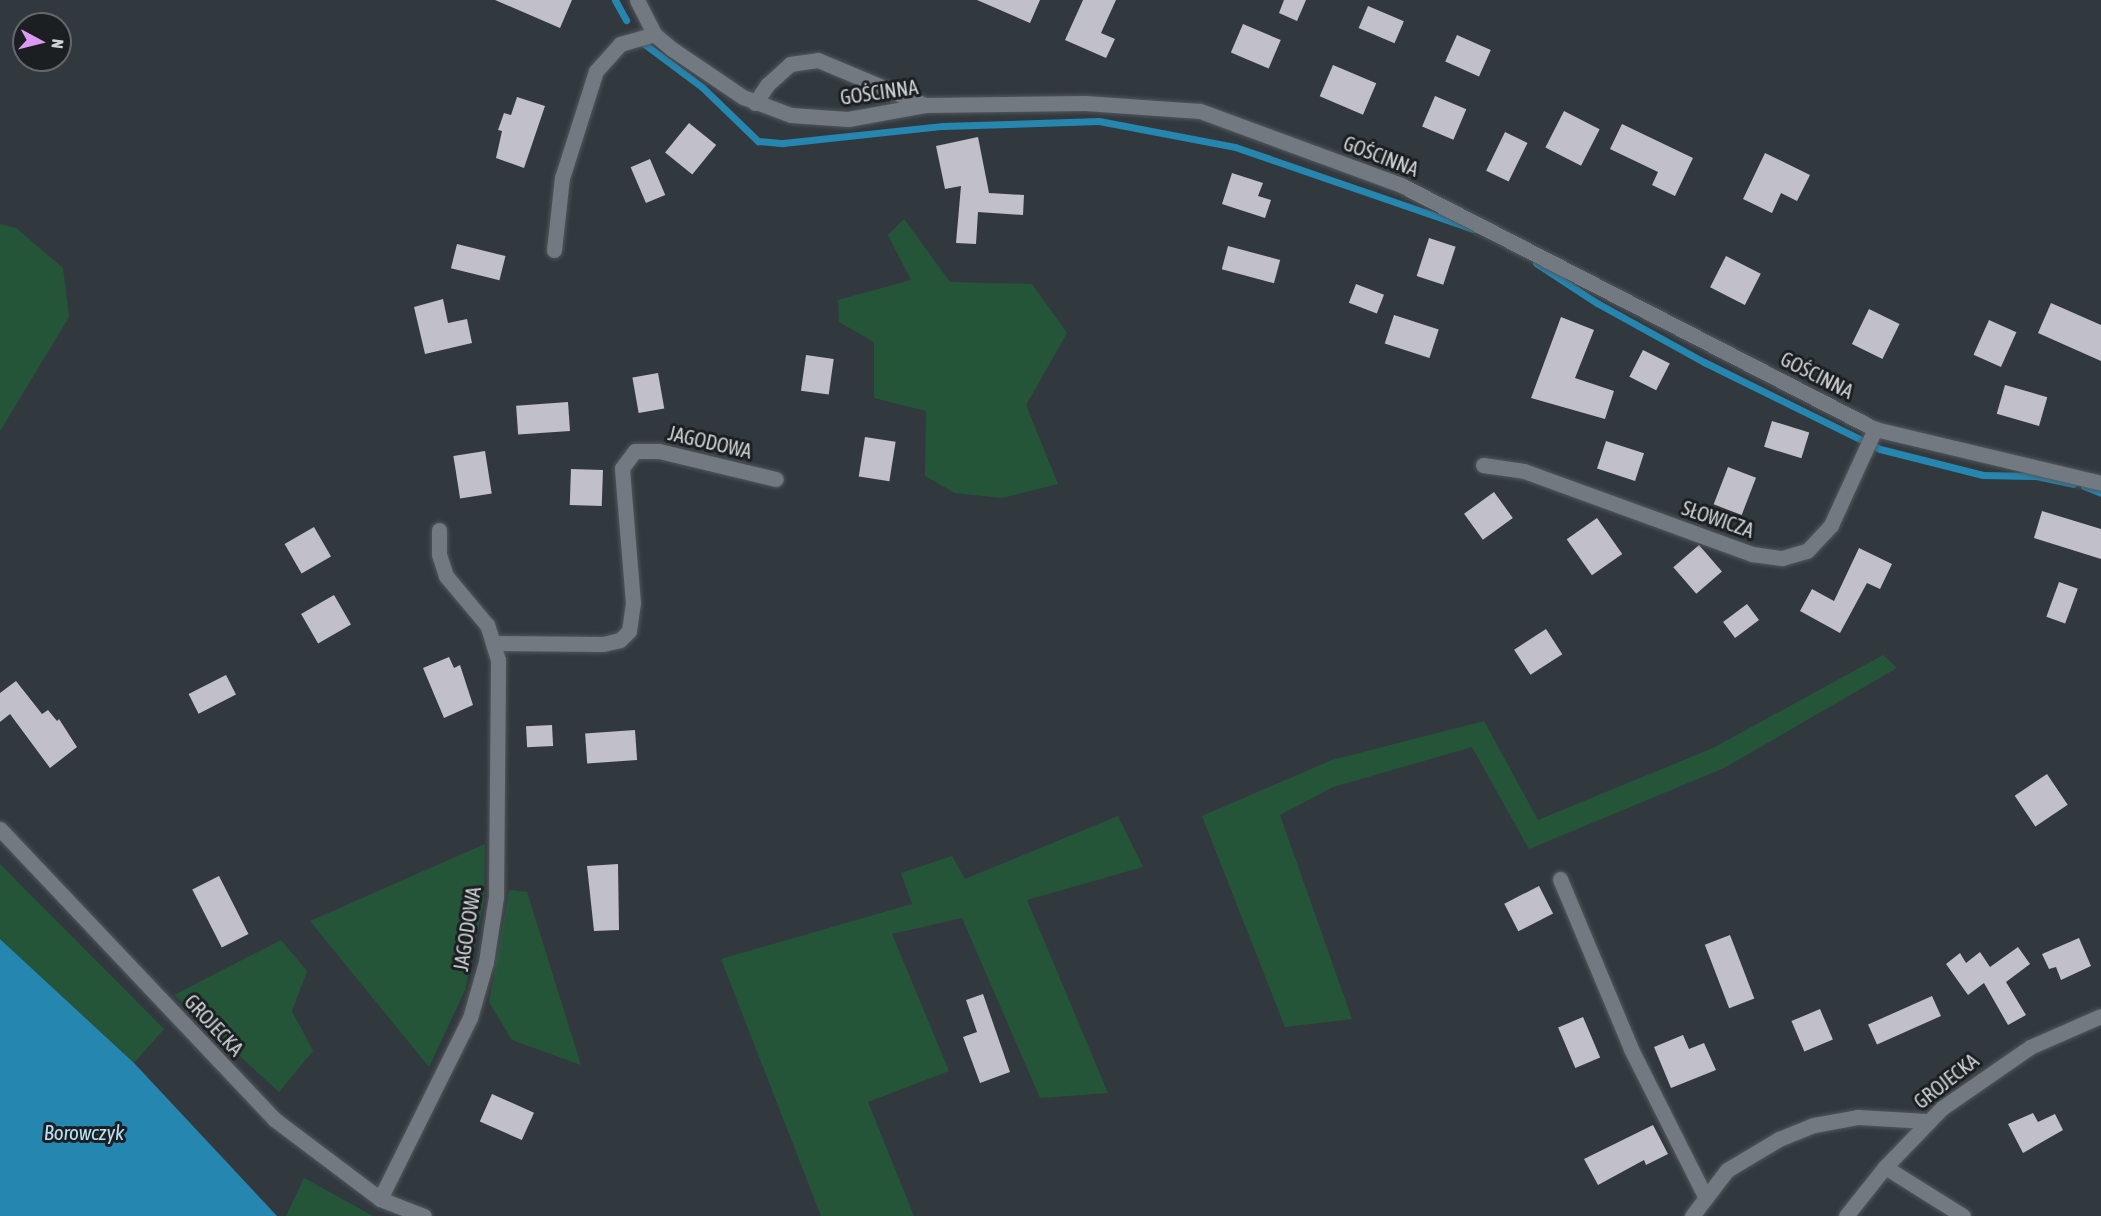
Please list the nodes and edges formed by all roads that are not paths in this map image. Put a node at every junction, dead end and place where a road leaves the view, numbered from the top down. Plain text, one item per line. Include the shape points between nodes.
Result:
1 (637, 0) edge
2 (654, 34) junction
3 (755, 104) junction
4 (925, 105) junction
5 (554, 250) dead end
6 (1875, 429) junction
7 (1483, 465) dead end
8 (776, 480) dead end
9 (2101, 483) edge
10 (439, 530) dead end
11 (495, 643) junction
12 (0, 829) edge
13 (1560, 879) dead end
14 (2101, 1016) edge
15 (1928, 1121) junction
16 (1885, 1167) junction
17 (1704, 1196) junction
18 (380, 1199) junction
19 (424, 1216) edge
20 (1692, 1216) edge
21 (1846, 1216) edge
22 (1963, 1216) edge

1 - 2 street, GOŚCINNA
2 - 3 street, GOŚCINNA
2 - 5 street via 620,44 598,67 564,171
3 - 4 street, GOŚCINNA via 791,115 836,120
3 - 4 street via 784,69 809,60 836,64
4 - 6 street, GOŚCINNA via 1085,103 1200,111 1401,185
6 - 7 street, SŁOWICZA via 1831,525 1807,551 1782,558 1752,554 1524,471
6 - 9 street, GOŚCINNA
8 - 11 street, JAGODOWA via 659,451 635,451 622,468 634,610 629,631 614,643 603,644
10 - 11 street, JAGODOWA via 439,554 446,576 482,618
11 - 18 street, JAGODOWA via 499,681 496,897 486,963 470,1018
12 - 18 street, GROJECKA via 274,1119
13 - 17 street via 1631,1049
14 - 15 street, GROJECKA via 2014,1057
15 - 16 street, GROJECKA
15 - 17 street via 1858,1117 1814,1125 1770,1144 1727,1170
16 - 21 street, GROJECKA
16 - 22 street
17 - 20 street
18 - 19 street, GROJECKA

